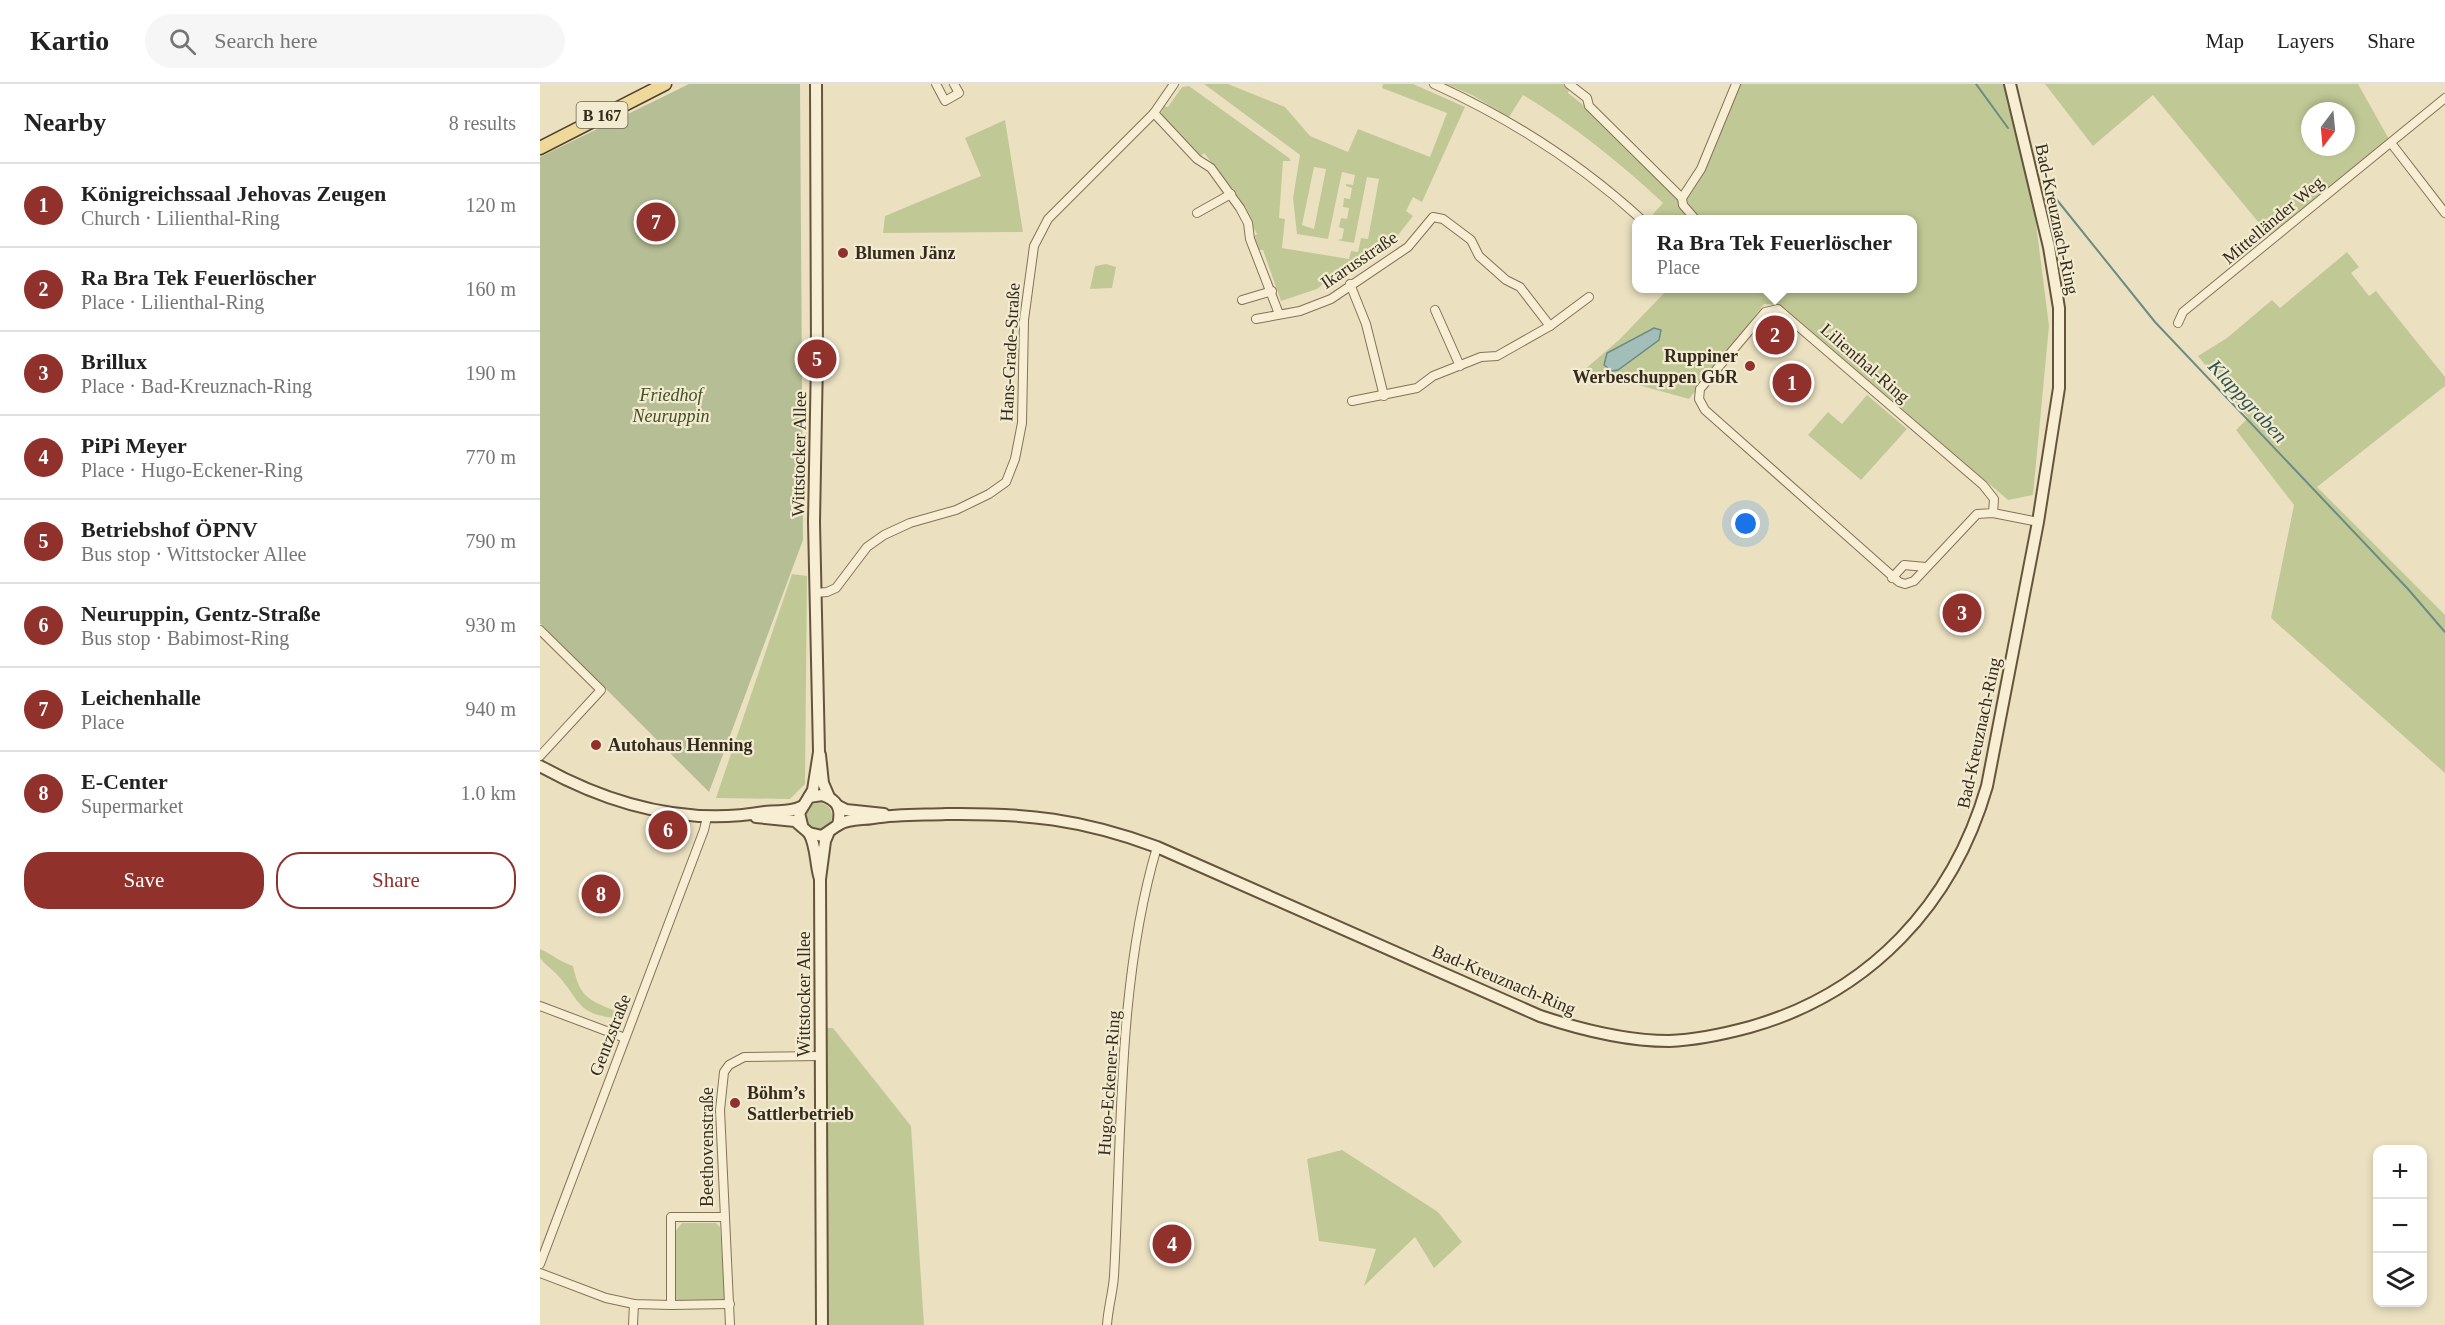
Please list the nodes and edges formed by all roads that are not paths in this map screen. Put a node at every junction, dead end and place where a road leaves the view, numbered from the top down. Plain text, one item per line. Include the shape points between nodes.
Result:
1 (665, 84) edge
2 (816, 84) edge
3 (936, 84) edge
4 (954, 84) edge
5 (1174, 84) edge
6 (1434, 84) edge
7 (1569, 84) edge
8 (1736, 84) edge
9 (2010, 84) edge
10 (2445, 98) edge
11 (1154, 113) junction
12 (2391, 143) junction
13 (540, 148) edge
14 (1231, 194) junction
15 (1682, 198) junction
16 (1197, 213) dead end
17 (2445, 213) edge
18 (1637, 215) edge
19 (1692, 215) edge
20 (1350, 284) junction
21 (1272, 291) junction
22 (1589, 297) dead end
23 (1242, 300) dead end
24 (1435, 310) dead end
25 (1279, 314) junction
26 (1257, 319) dead end
27 (2178, 323) dead end
28 (1550, 326) junction
29 (1460, 366) junction
30 (1384, 396) junction
31 (1352, 401) dead end
32 (1993, 513) junction
33 (2038, 522) junction
34 (1926, 567) junction
35 (1892, 578) junction
36 (815, 593) junction
37 (540, 630) edge
38 (819, 752) junction
39 (540, 756) edge
40 (540, 766) edge
41 (809, 797) junction
42 (829, 797) junction
43 (838, 806) junction
44 (801, 807) junction
45 (887, 815) junction
46 (750, 816) junction
47 (707, 817) junction
48 (838, 825) junction
49 (805, 829) junction
50 (828, 834) junction
51 (1157, 847) junction
52 (820, 879) junction
53 (540, 1006) edge
54 (625, 1038) junction
55 (821, 1056) junction
56 (723, 1217) junction
57 (540, 1264) edge
58 (540, 1273) edge
59 (634, 1304) junction
60 (730, 1304) junction
61 (671, 1305) junction
62 (633, 1325) edge
63 (730, 1325) edge
64 (822, 1325) edge
65 (1107, 1325) edge

1 - 13 main road, B 167
2 - 36 main road, Wittstocker Allee
3 - 4 street via 945,101 958,93
5 - 11 street, Hans-Grade-Straße
6 - 18 street via 1471,101 1556,153
7 - 15 street
8 - 15 street via 1701,169
9 - 33 main road, Bad-Kreuznach-Ring via 2049,247 2059,308 2059,388
10 - 12 street, Mittelländer Weg
11 - 14 street via 1197,159 1211,168
11 - 36 street, Hans-Grade-Straße via 1048,219 1034,246 1024,320 1022,423 1006,482 956,510 884,535 867,547 836,588
12 - 17 street
12 - 27 street, Mittelländer Weg via 2183,312
14 - 16 street
14 - 21 street via 1248,223 1250,239
15 - 19 street
20 - 25 street, Ikarusstraße via 1319,305
20 - 28 street, Ikarusstraße via 1399,254 1432,217 1443,219 1471,240 1479,256 1506,280 1520,287
20 - 30 street via 1366,324
21 - 23 street
21 - 25 street
22 - 28 street
24 - 29 street
25 - 26 street, Ikarusstraße
28 - 29 street via 1497,356 1481,357
29 - 30 street via 1417,388
30 - 31 street
32 - 33 street
32 - 34 street via 1977,514
32 - 35 street, Lilienthal-Ring via 1994,499 1983,485 1778,309 1765,312 1700,389 1699,399 1705,410
33 - 51 main road, Bad-Kreuznach-Ring via 1987,786 1978,819 1956,864 1923,915 1882,957 1830,995 1780,1018 1727,1033 1669,1041 1594,1033 1540,1016
34 - 35 street via 1904,565
34 - 35 street via 1905,584
36 - 38 main road, Wittstocker Allee
37 - 39 street via 601,690
38 - 41 main road, Wittstocker Allee
38 - 42 main road, Wittstocker Allee
40 - 47 main road via 614,801
41 - 42 main road
41 - 44 main road, Wittstocker Allee
42 - 43 main road, Wittstocker Allee
43 - 45 main road, Bad-Kreuznach-Ring
43 - 48 main road
44 - 46 main road
44 - 49 main road via 799,817
45 - 48 main road, Bad-Kreuznach-Ring
45 - 51 main road, Bad-Kreuznach-Ring via 1045,816
46 - 47 main road
46 - 49 main road via 787,820
47 - 54 street, Gentzstraße
48 - 50 main road
49 - 50 main road via 816,836
49 - 52 main road via 814,840
50 - 52 main road
51 - 65 street, Hugo-Eckener-Ring via 1142,897 1134,945 1117,1172 1114,1279
52 - 55 main road, Wittstocker Allee
53 - 54 street
54 - 57 street, Gentzstraße
55 - 56 street, Beethovenstraße via 744,1057 724,1072 720,1110
55 - 64 main road, Wittstocker Allee
56 - 60 street, Beethovenstraße
56 - 61 street via 671,1217
58 - 59 street via 606,1298
59 - 61 street
59 - 62 street
60 - 61 street
60 - 63 street, Beethovenstraße

